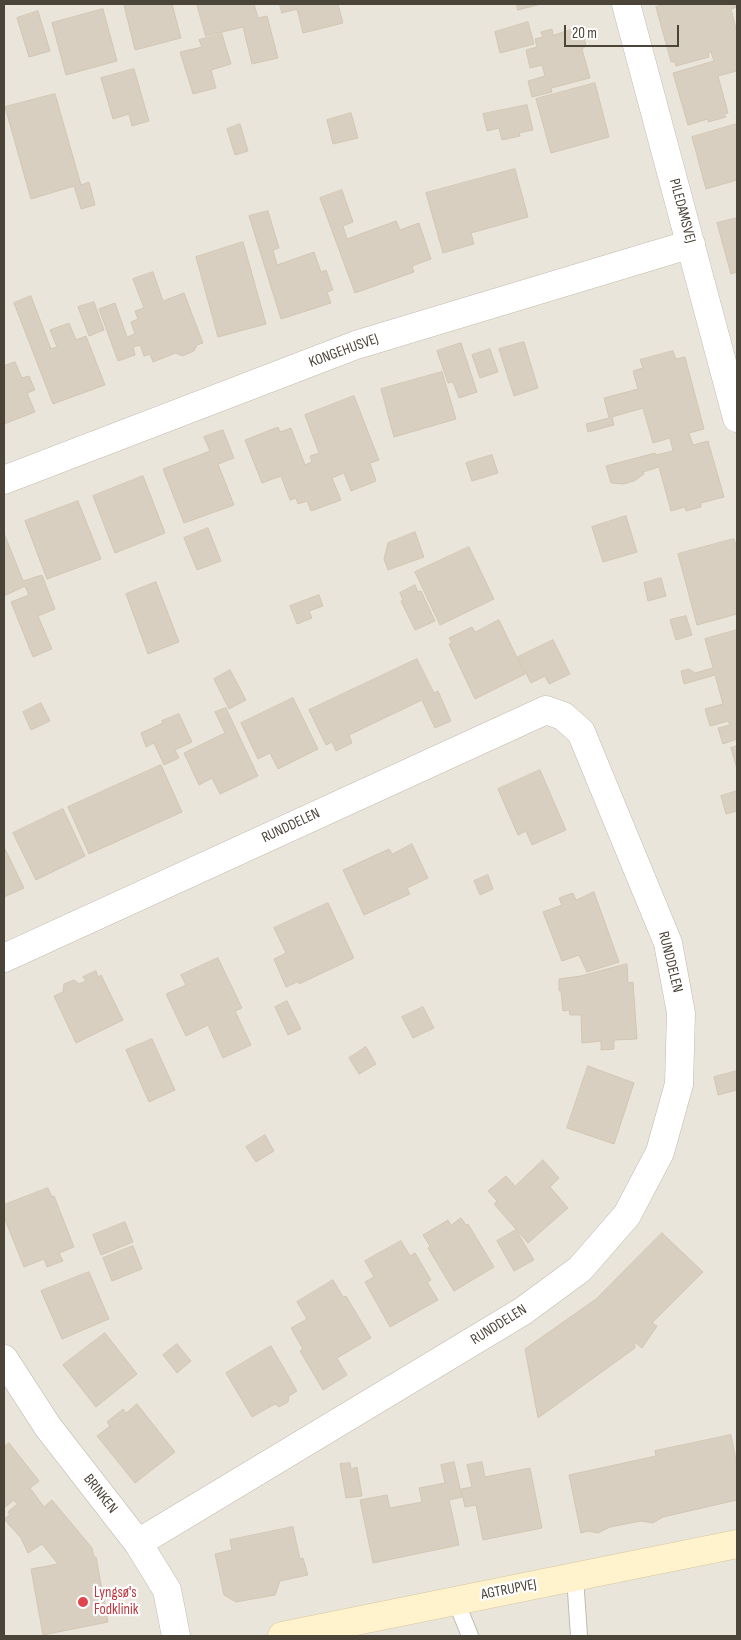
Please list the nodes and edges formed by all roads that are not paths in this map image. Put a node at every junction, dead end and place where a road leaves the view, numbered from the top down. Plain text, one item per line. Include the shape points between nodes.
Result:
1 (626, 4) edge
2 (691, 244) junction
3 (737, 418) edge
4 (4, 480) edge
5 (4, 958) edge
6 (4, 1359) edge
7 (138, 1543) junction
8 (737, 1544) edge
9 (575, 1577) junction
10 (456, 1601) junction
11 (176, 1636) edge
12 (282, 1636) edge
13 (470, 1636) edge
14 (580, 1636) edge

1 - 2 street, PILEDAMSVEJ
2 - 3 street, PILEDAMSVEJ
2 - 4 street, KONGEHUSVEJ via 356,345
5 - 7 street, RUNDDELEN via 546,710 563,716 581,732 668,943 682,1013 679,1084 660,1152 627,1215 580,1269 523,1311
6 - 7 street, BRINKEN via 48,1427
7 - 11 street, BRINKEN via 167,1590
8 - 9 street, AGTRUPVEJ
9 - 10 street, AGTRUPVEJ
9 - 14 lane
10 - 12 street, AGTRUPVEJ
10 - 13 lane

